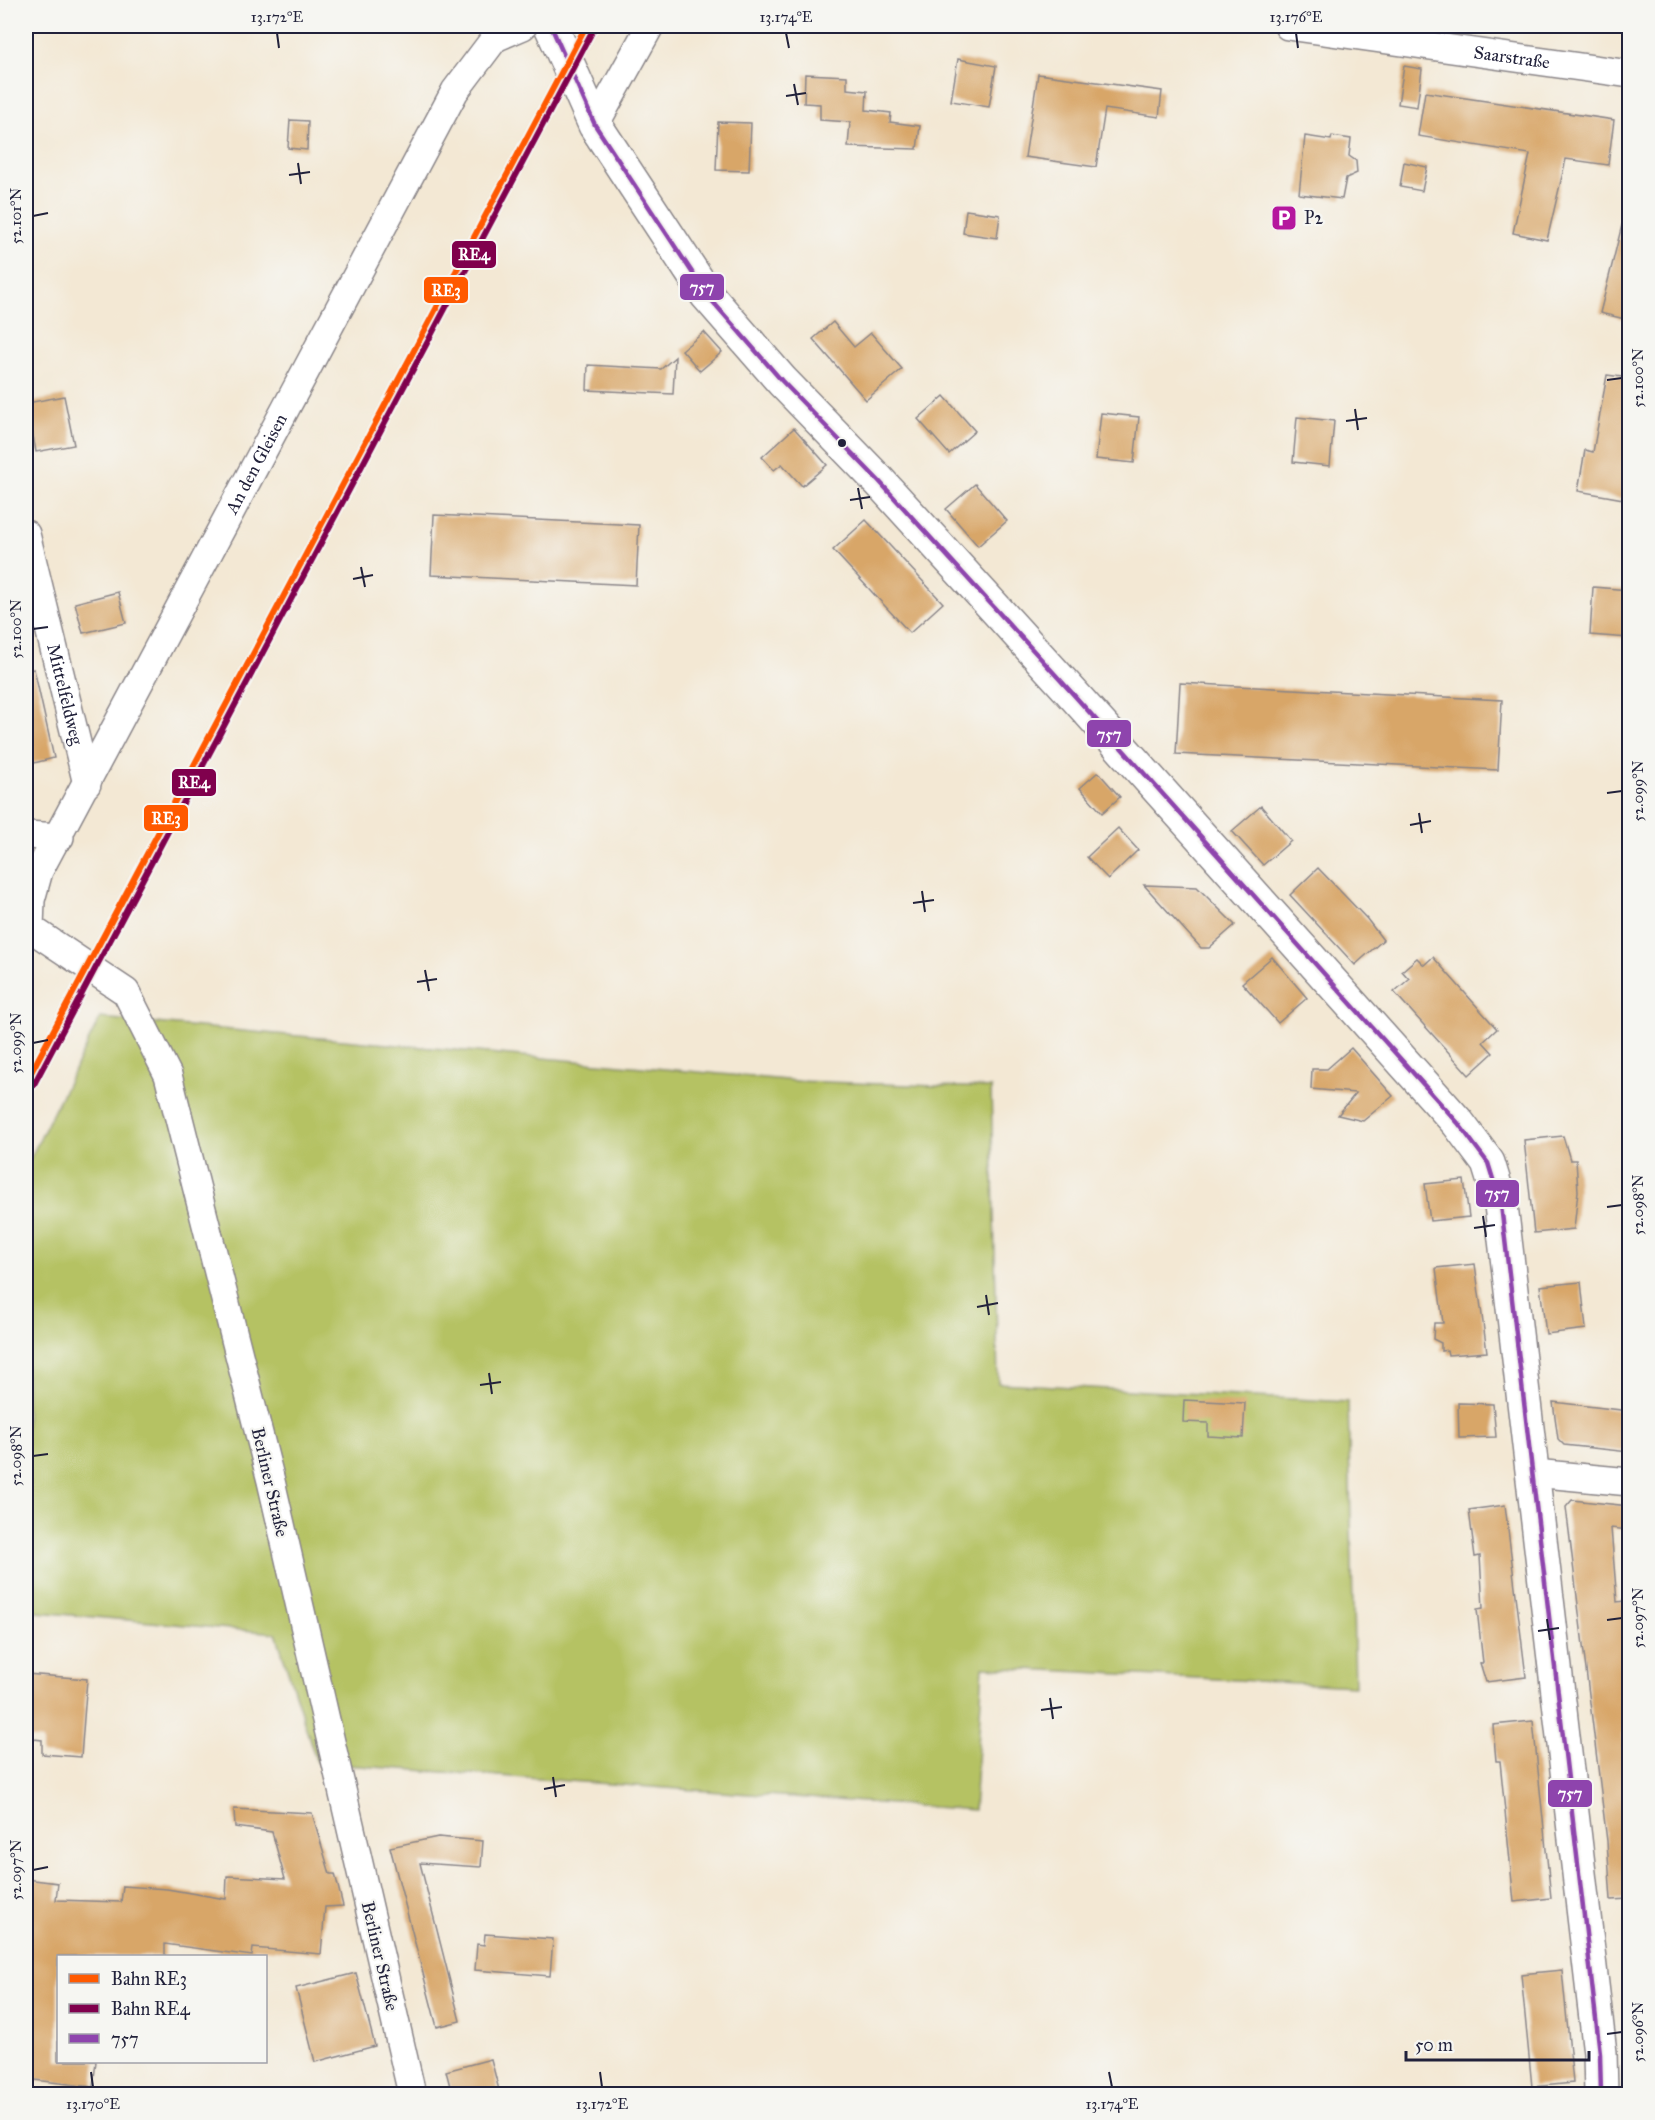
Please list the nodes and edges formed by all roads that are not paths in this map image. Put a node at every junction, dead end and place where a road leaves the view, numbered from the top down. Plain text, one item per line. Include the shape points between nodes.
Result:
1 (523, 26) edge
2 (551, 26) edge
3 (650, 26) edge
4 (1288, 26) edge
5 (1629, 74) edge
6 (595, 125) junction
7 (26, 534) edge
8 (87, 784) junction
9 (26, 835) edge
10 (60, 837) junction
11 (30, 928) joint
12 (1534, 1473) junction
13 (1629, 1482) edge
14 (412, 2094) edge
15 (1601, 2094) edge

1 - 8 street, An den Gleisen via 495,38 455,91
2 - 6 street
3 - 6 street
4 - 5 street, Saarstraße
6 - 12 street via 707,295 1073,694 1458,1123 1488,1163 1501,1205
7 - 8 street, Mittelfeldweg
8 - 10 street, An den Gleisen
9 - 10 street
10 - 11 street, An den Gleisen via 39,871 31,900
11 - 14 street, Berliner Straße via 126,992 168,1075 271,1481
12 - 13 street
12 - 15 street via 1600,2053

